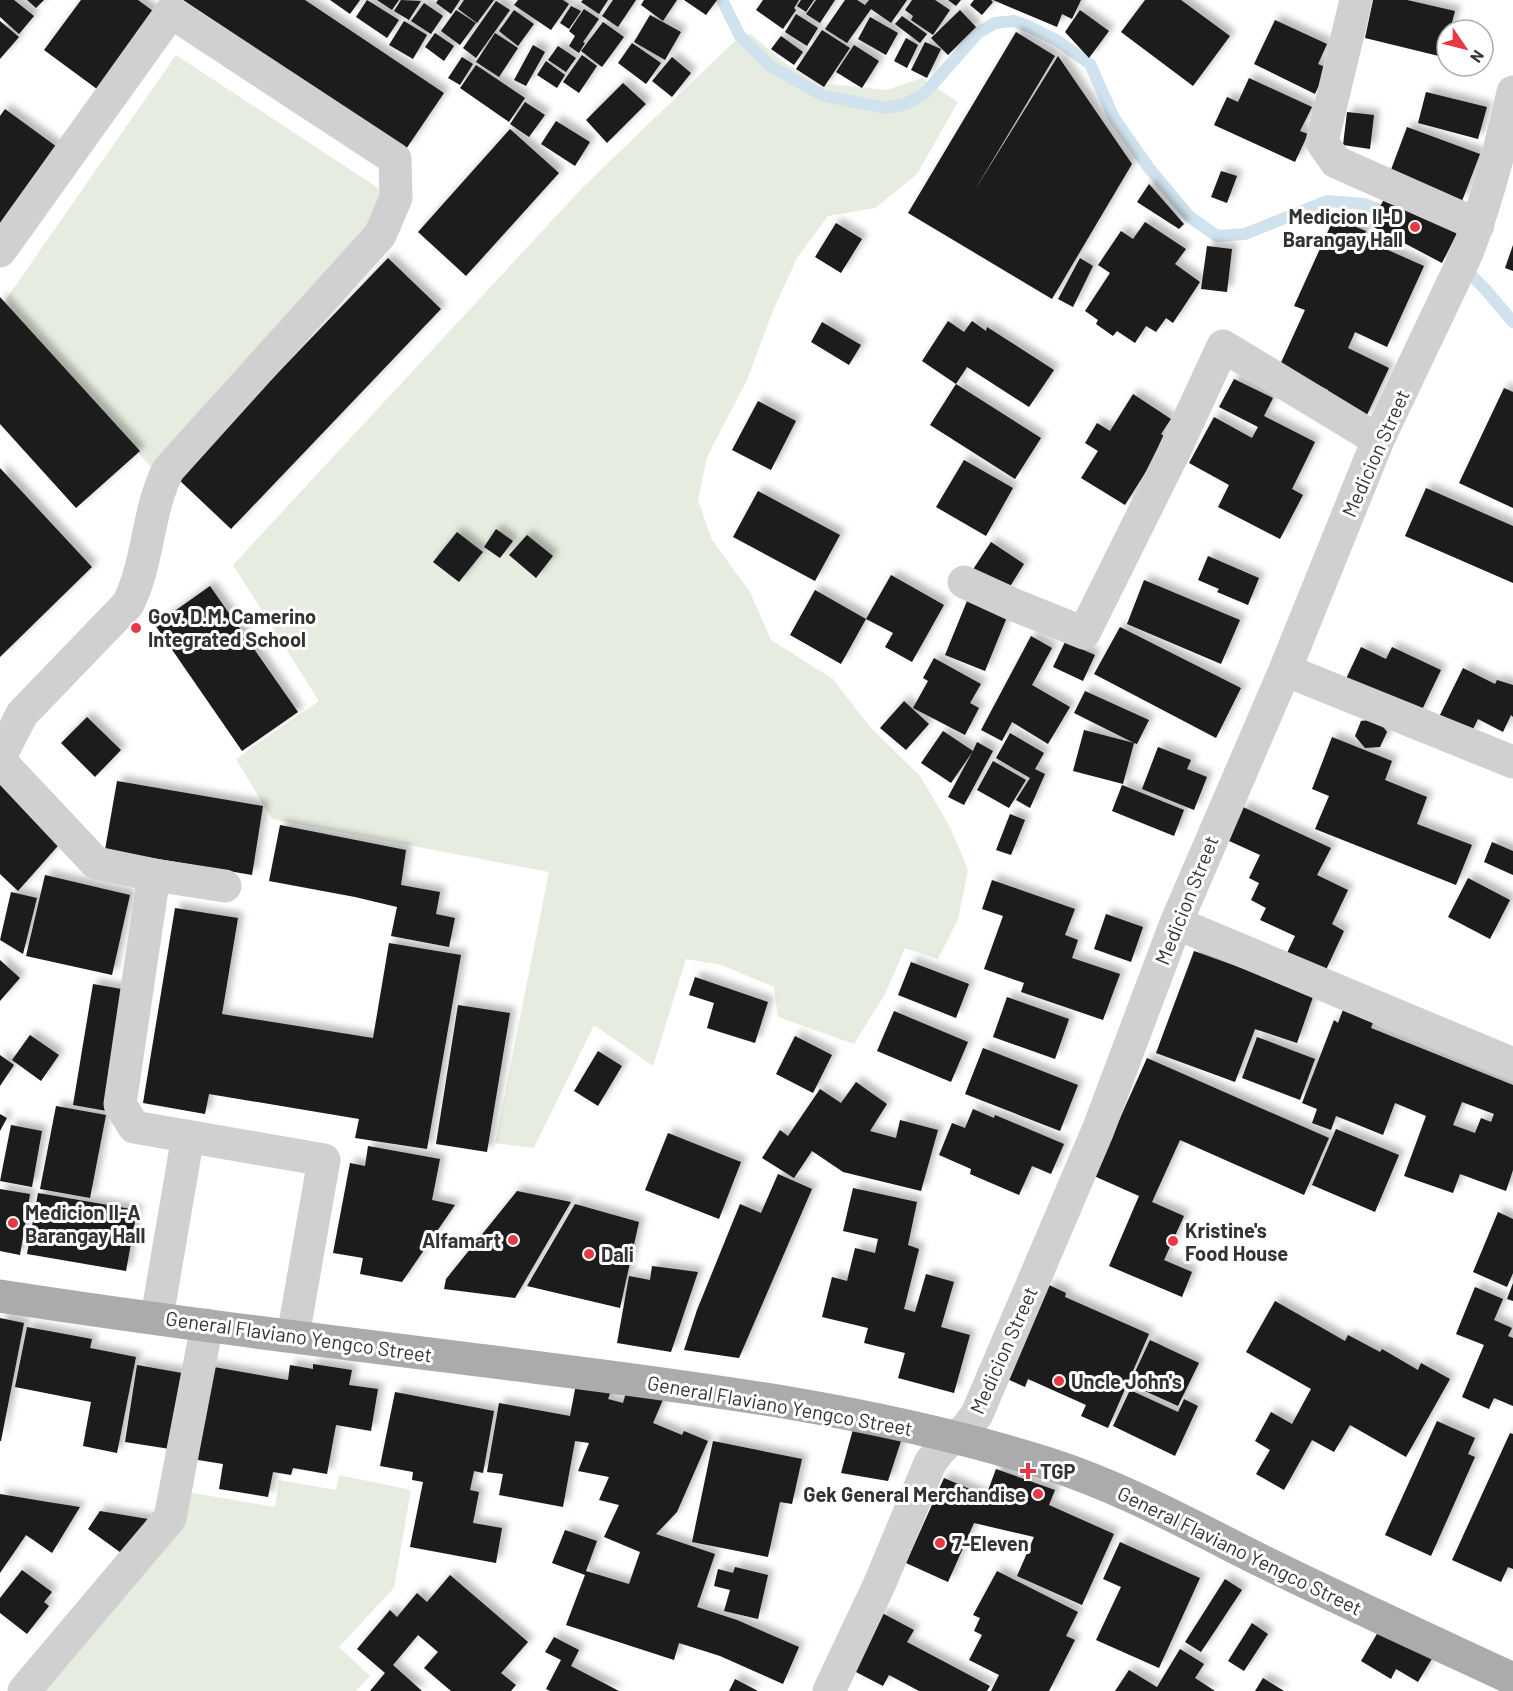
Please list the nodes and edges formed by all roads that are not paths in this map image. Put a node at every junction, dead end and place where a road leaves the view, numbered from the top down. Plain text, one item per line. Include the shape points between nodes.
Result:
1 (1356, 0) edge
2 (1513, 92) edge
3 (1472, 239) junction
4 (0, 251) edge
5 (1378, 441) junction
6 (964, 582) dead end
7 (1285, 670) junction
8 (0, 756) edge
9 (0, 761) edge
10 (1513, 762) edge
11 (154, 875) junction
12 (225, 886) dead end
13 (1176, 922) junction
14 (1513, 1064) edge
15 (188, 1136) junction
16 (0, 1296) edge
17 (157, 1317) junction
18 (207, 1324) junction
19 (292, 1336) junction
20 (952, 1438) junction
21 (1513, 1679) edge
22 (24, 1691) edge
23 (829, 1691) edge

1 - 3 street via 1322,142 1336,162
2 - 3 street, Medicion Street via 1500,153
3 - 5 street, Medicion Street
4 - 8 street via 171,12 395,159 396,198 380,235 168,470 128,604 22,714
5 - 6 street via 1223,346 1084,633
5 - 7 street, Medicion Street
7 - 10 street
7 - 13 street, Medicion Street
9 - 11 street via 96,863
11 - 12 street
11 - 15 street via 120,1104 134,1127
13 - 14 street
13 - 20 street, Medicion Street via 1098,1130 977,1414 965,1430
15 - 17 street
15 - 19 street via 324,1160
16 - 17 main road, General Flaviano Yengco Street
17 - 18 main road, General Flaviano Yengco Street
18 - 19 main road, General Flaviano Yengco Street
18 - 22 street via 170,1518
19 - 20 main road, General Flaviano Yengco Street via 643,1380 870,1418
20 - 21 main road, General Flaviano Yengco Street via 1049,1464 1097,1482
20 - 23 street, Medicion Street via 930,1463

